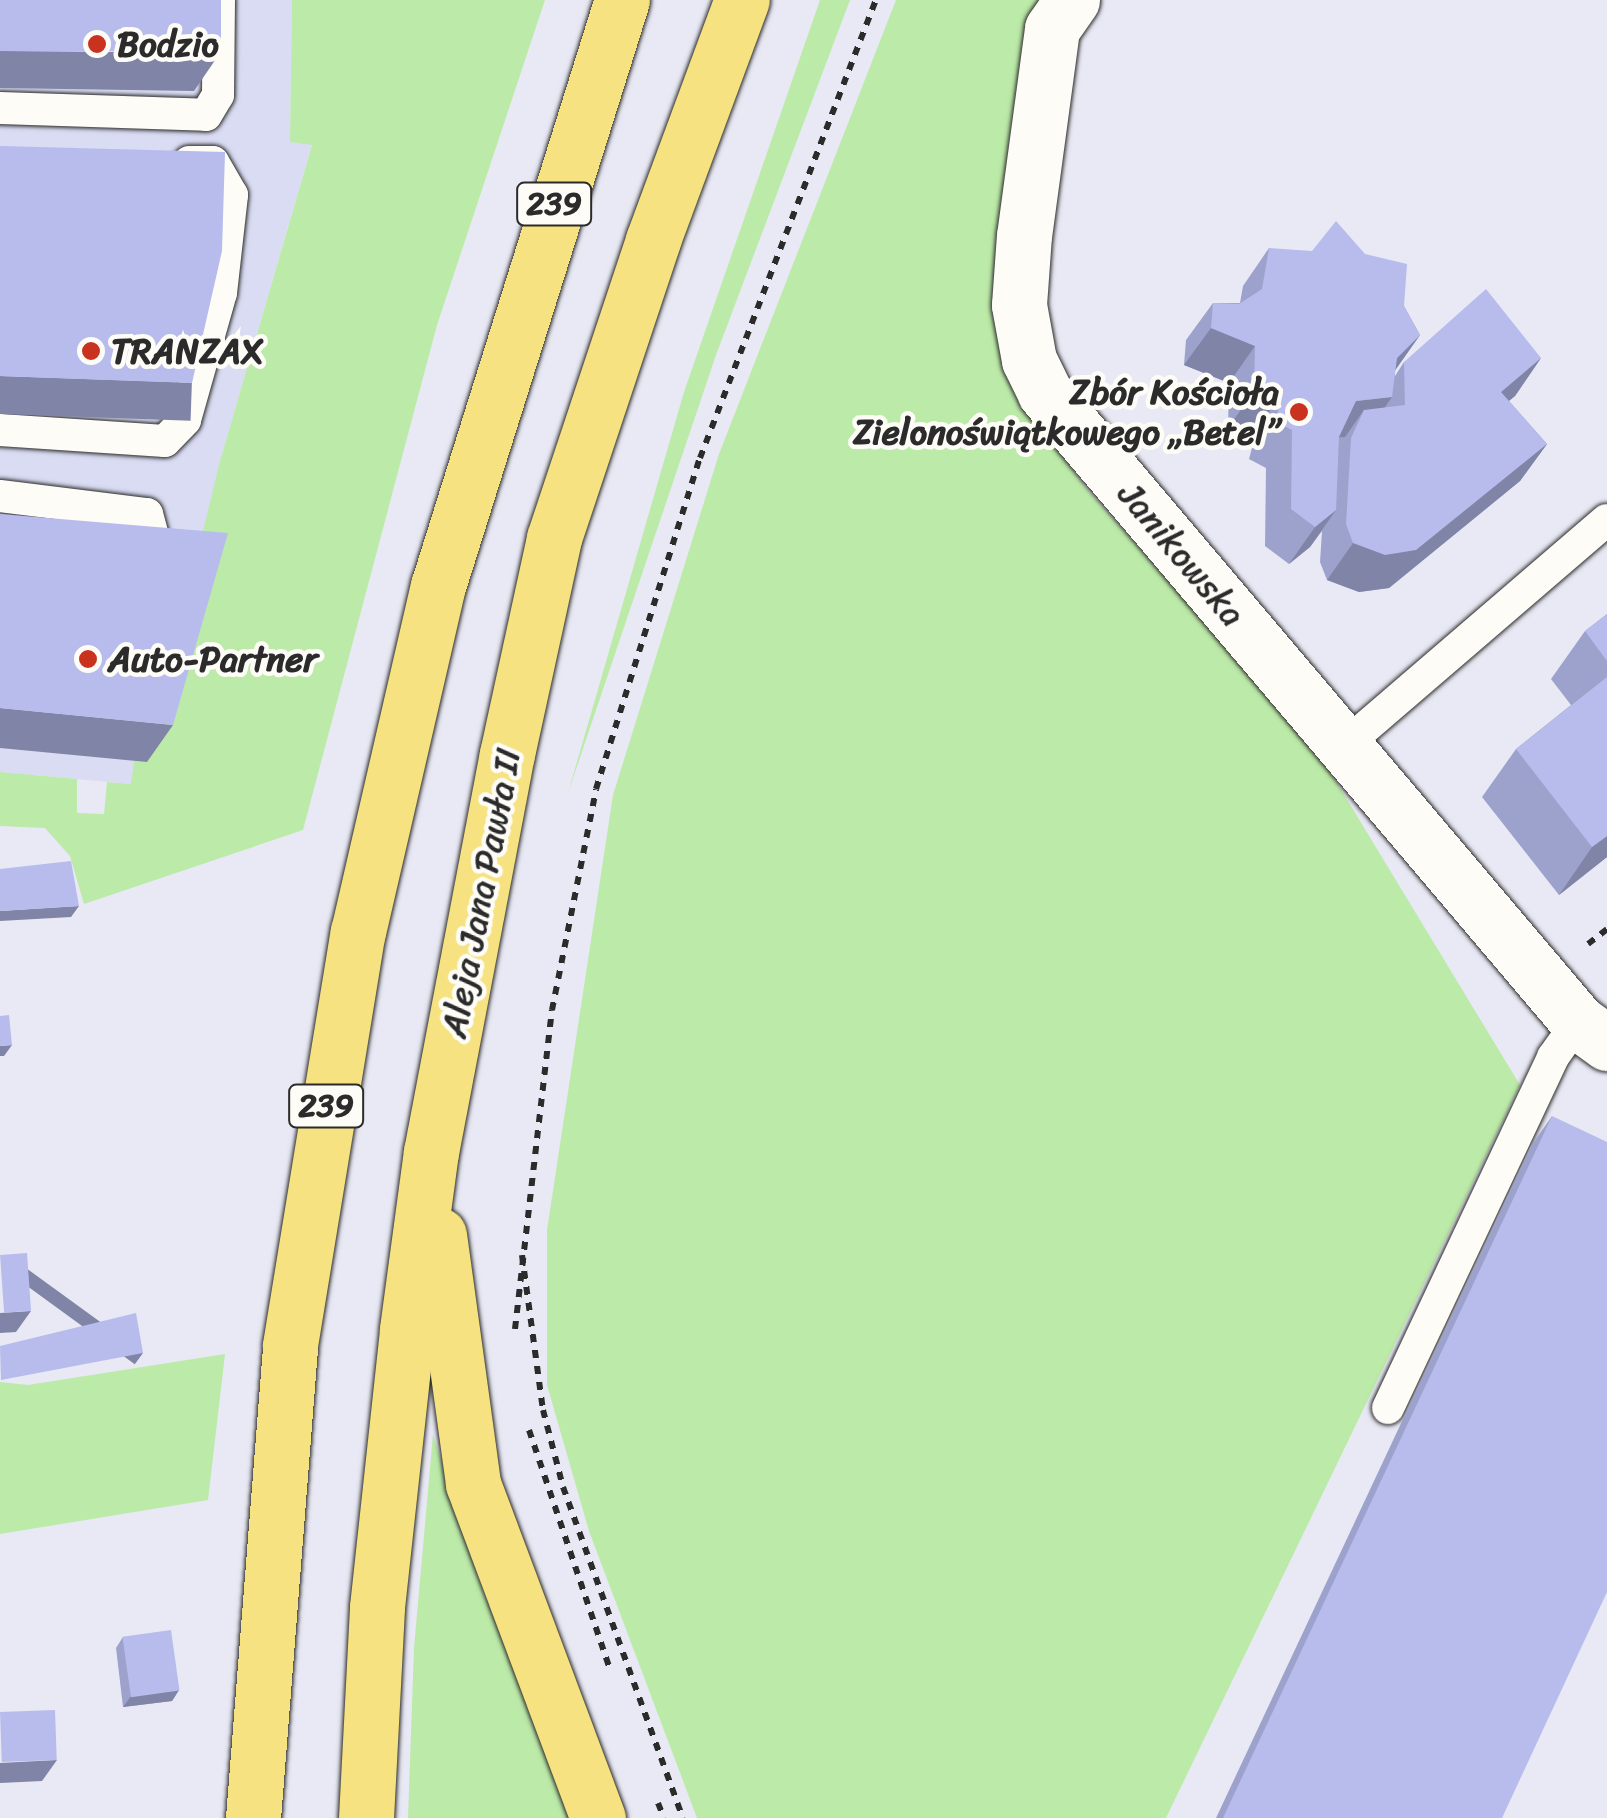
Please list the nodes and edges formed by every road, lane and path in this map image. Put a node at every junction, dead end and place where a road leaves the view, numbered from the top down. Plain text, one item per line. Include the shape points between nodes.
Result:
1 (219, 0) edge
2 (622, 0) edge
3 (742, 0) edge
4 (876, 0) edge
5 (1072, 0) edge
6 (0, 108) edge
7 (155, 162) edge
8 (0, 430) edge
9 (0, 496) edge
10 (1607, 520) edge
11 (155, 543) edge
12 (1344, 746) junction
13 (1593, 1032) edge
14 (430, 1152) junction
15 (520, 1246) junction
16 (514, 1335) dead end
17 (1388, 1408) dead end
18 (525, 1414) dead end
19 (612, 1674) dead end
20 (651, 1785) dead end
21 (252, 1818) edge
22 (366, 1818) edge
23 (598, 1818) edge
24 (664, 1818) edge
25 (683, 1818) edge

1 - 6 lane via 218,95 206,115
2 - 21 main road, 239 via 448,550 358,932 290,1346
3 - 14 main road, Aleja Jana Pawła II via 554,538
4 - 15 path via 700,458 596,790 552,1010
5 - 12 street, Janikowska via 1052,29 1024,235 1019,305 1029,360 1045,393
7 - 8 lane via 213,162 232,195 221,293 185,420 165,441
9 - 11 lane via 147,514
10 - 12 lane
12 - 13 street, Janikowska
13 - 17 lane via 1553,1057
14 - 22 main road, Aleja Jana Pawła II via 385,1517
14 - 23 main road via 473,1484
15 - 16 path
15 - 25 path via 543,1410 563,1487
18 - 19 path
20 - 24 path

